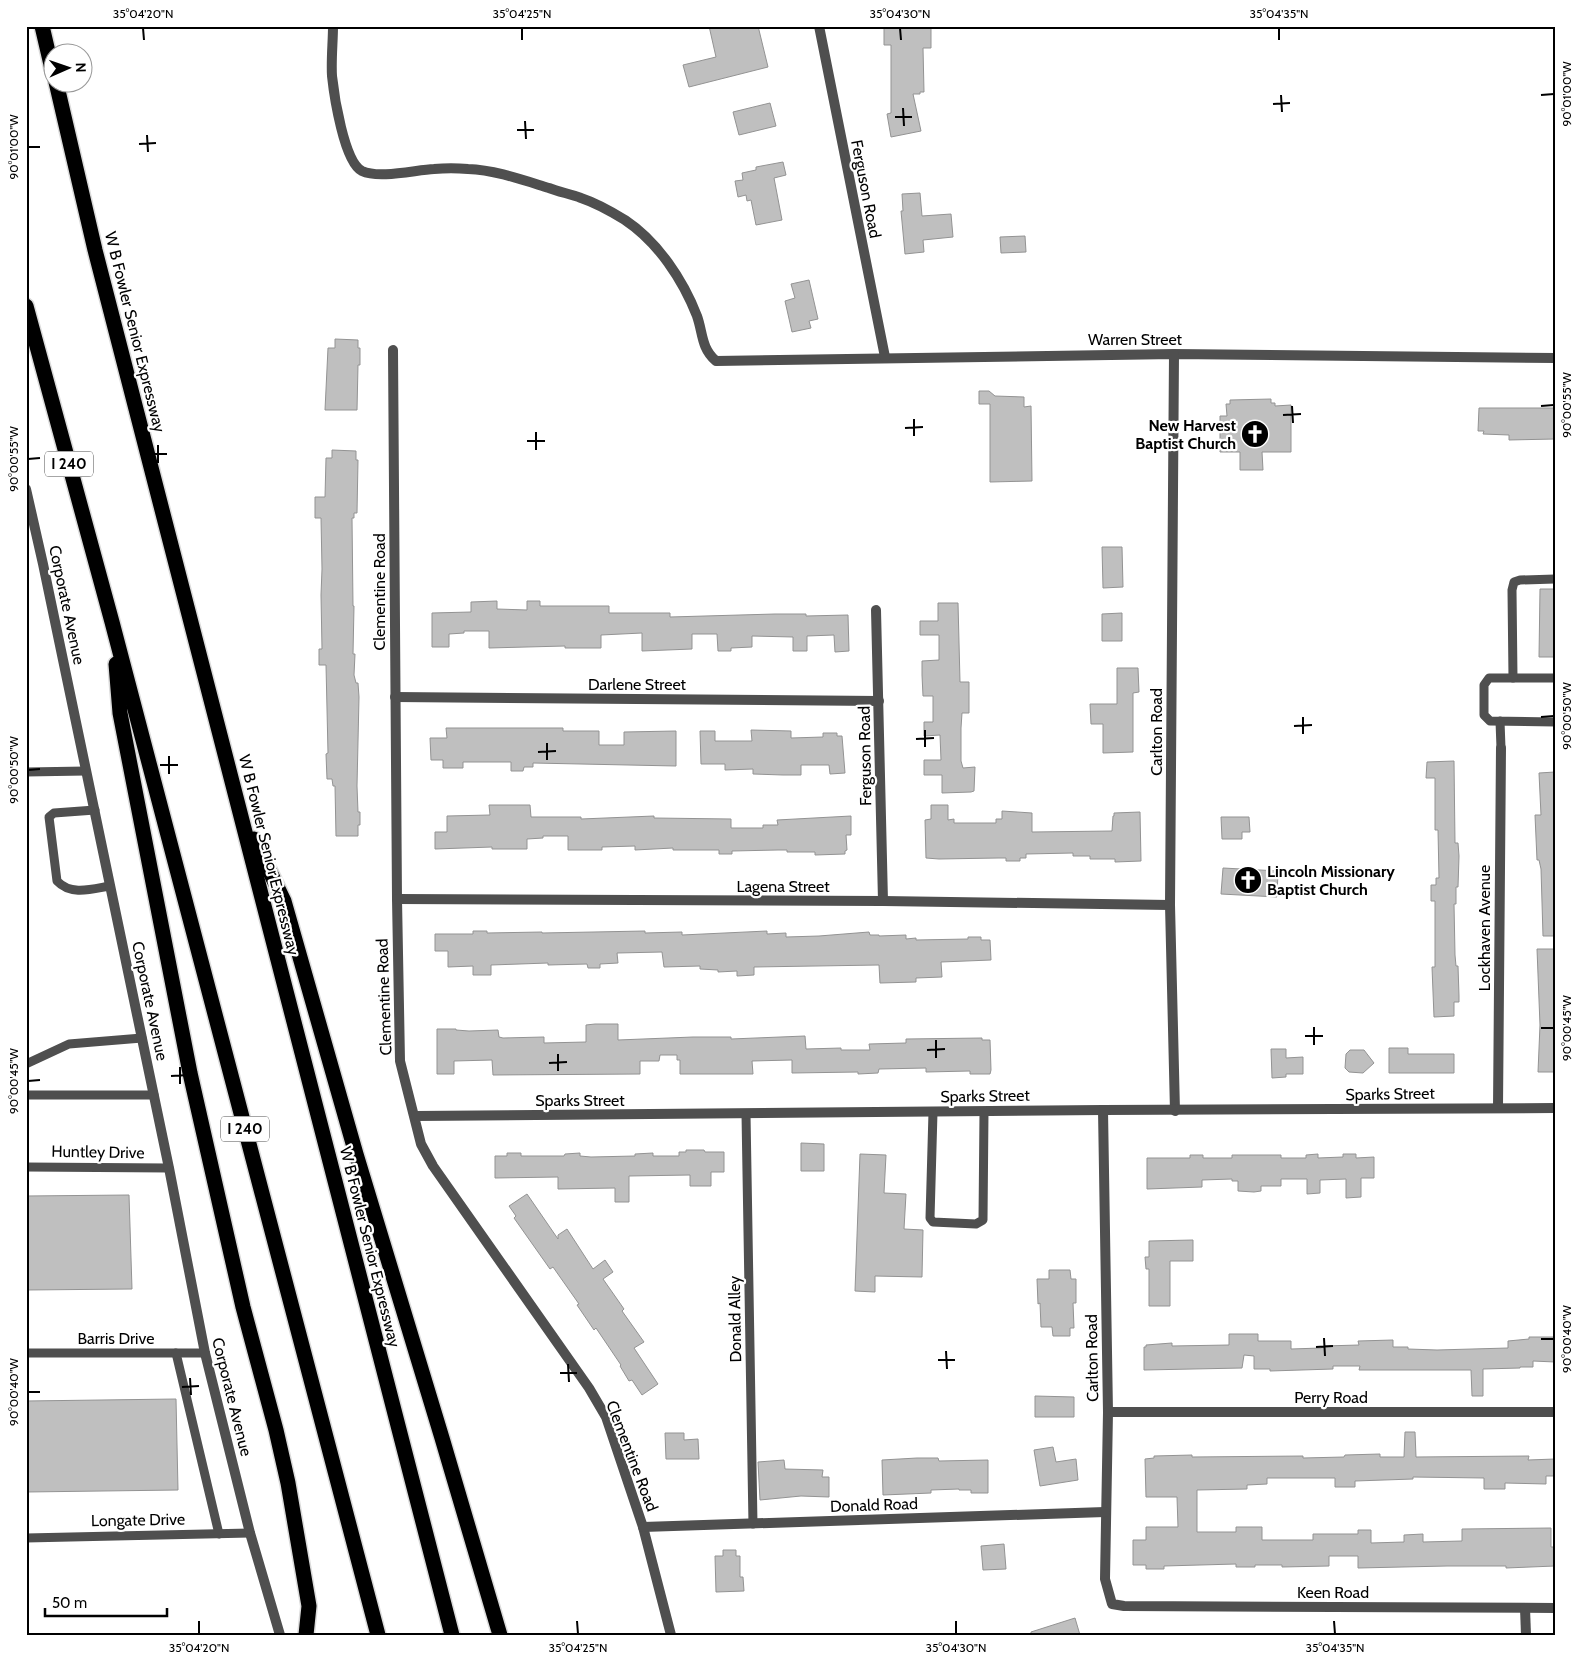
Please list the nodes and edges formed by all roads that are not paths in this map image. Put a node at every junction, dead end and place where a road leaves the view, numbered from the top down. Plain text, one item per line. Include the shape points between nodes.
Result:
1 (42, 26) edge
2 (333, 26) edge
3 (819, 26) edge
4 (46, 42) edge
5 (58, 92) edge
6 (26, 306) edge
7 (393, 350) dead end
8 (1174, 354) junction
9 (885, 357) junction
10 (1555, 358) edge
11 (26, 489) edge
12 (1555, 579) edge
13 (876, 610) dead end
14 (112, 622) junction
15 (1513, 678) junction
16 (1555, 678) edge
17 (395, 697) junction
18 (879, 701) junction
19 (1500, 721) junction
20 (1555, 722) edge
21 (1501, 748) joint
22 (86, 771) junction
23 (26, 772) edge
24 (240, 809) junction
25 (95, 810) junction
26 (110, 886) junction
27 (396, 899) junction
28 (883, 901) junction
29 (1170, 905) junction
30 (142, 1038) junction
31 (26, 1064) edge
32 (26, 1095) edge
33 (154, 1095) junction
34 (1498, 1108) junction
35 (1555, 1108) edge
36 (1103, 1110) junction
37 (1175, 1111) junction
38 (933, 1112) junction
39 (984, 1112) junction
40 (746, 1114) junction
41 (416, 1116) junction
42 (26, 1167) edge
43 (169, 1168) junction
44 (26, 1353) edge
45 (176, 1353) junction
46 (205, 1353) junction
47 (1108, 1412) junction
48 (1555, 1412) edge
49 (1105, 1512) junction
50 (753, 1524) junction
51 (643, 1527) junction
52 (250, 1533) junction
53 (219, 1534) junction
54 (26, 1538) edge
55 (1112, 1604) joint
56 (1525, 1608) junction
57 (1555, 1608) edge
58 (280, 1635) edge
59 (306, 1635) edge
60 (378, 1635) edge
61 (452, 1635) edge
62 (500, 1635) edge
63 (671, 1635) edge
64 (1526, 1635) edge

1 - 4 highway
2 - 9 street, Warren Street via 332,75 338,117 352,161 362,171 378,174 469,168 492,172 582,198 626,220 664,258 697,317 708,354 716,361
3 - 9 street, Ferguson Road
5 - 24 highway, W B Fowler Senior Expressway via 95,250
6 - 14 highway, I 240
7 - 17 street, Clementine Road
8 - 9 street, Warren Street
8 - 10 street, Warren Street
8 - 29 street, Carlton Road
11 - 22 street, Corporate Avenue
12 - 15 lane via 1514,582
13 - 18 street, Ferguson Road
14 - 59 highway via 120,713 190,1073 288,1483 309,1606
14 - 60 highway, I 240
15 - 16 lane
15 - 19 lane via 1489,678 1484,685 1484,715 1490,721
17 - 18 street, Darlene Street
17 - 27 street, Clementine Road
18 - 28 street, Ferguson Road
19 - 20 lane
19 - 21 lane
21 - 34 street, Lockhaven Avenue
22 - 23 lane
22 - 25 street, Corporate Avenue
24 - 61 highway, W B Fowler Senior Expressway
24 - 62 highway via 284,902
25 - 26 street, Corporate Avenue
25 - 26 lane via 54,813 49,817 57,881 63,888 78,891
26 - 30 street, Corporate Avenue
27 - 28 street, Lagena Street
27 - 41 street, Clementine Road via 400,1061
28 - 29 street, Lagena Street
29 - 37 street, Carlton Road
30 - 31 lane via 69,1044
30 - 33 street, Corporate Avenue
32 - 33 lane
33 - 43 street, Corporate Avenue
34 - 35 street, Sparks Street
34 - 37 street, Sparks Street
36 - 37 street, Sparks Street
36 - 39 street, Sparks Street
36 - 47 street, Carlton Road
38 - 39 street, Sparks Street
38 - 39 lane via 930,1218 933,1222 976,1224 983,1220
38 - 40 street, Sparks Street
40 - 41 street, Sparks Street
40 - 50 lane, Donald Alley
41 - 51 street, Clementine Road via 422,1144 433,1166 606,1417
42 - 43 lane, Huntley Drive
43 - 46 street, Corporate Avenue
44 - 45 lane, Barris Drive
45 - 46 lane, Barris Drive
45 - 53 lane
46 - 52 street, Corporate Avenue
47 - 48 street, Perry Road
47 - 49 street, Carlton Road
49 - 50 street, Donald Road
49 - 55 street, Carlton Road via 1105,1579
50 - 51 street, Donald Road
51 - 63 street, Clementine Road
52 - 53 lane, Longate Drive
52 - 58 street, Corporate Avenue
53 - 54 lane, Longate Drive
55 - 56 street, Keen Road
56 - 57 street, Keen Road
56 - 64 street

